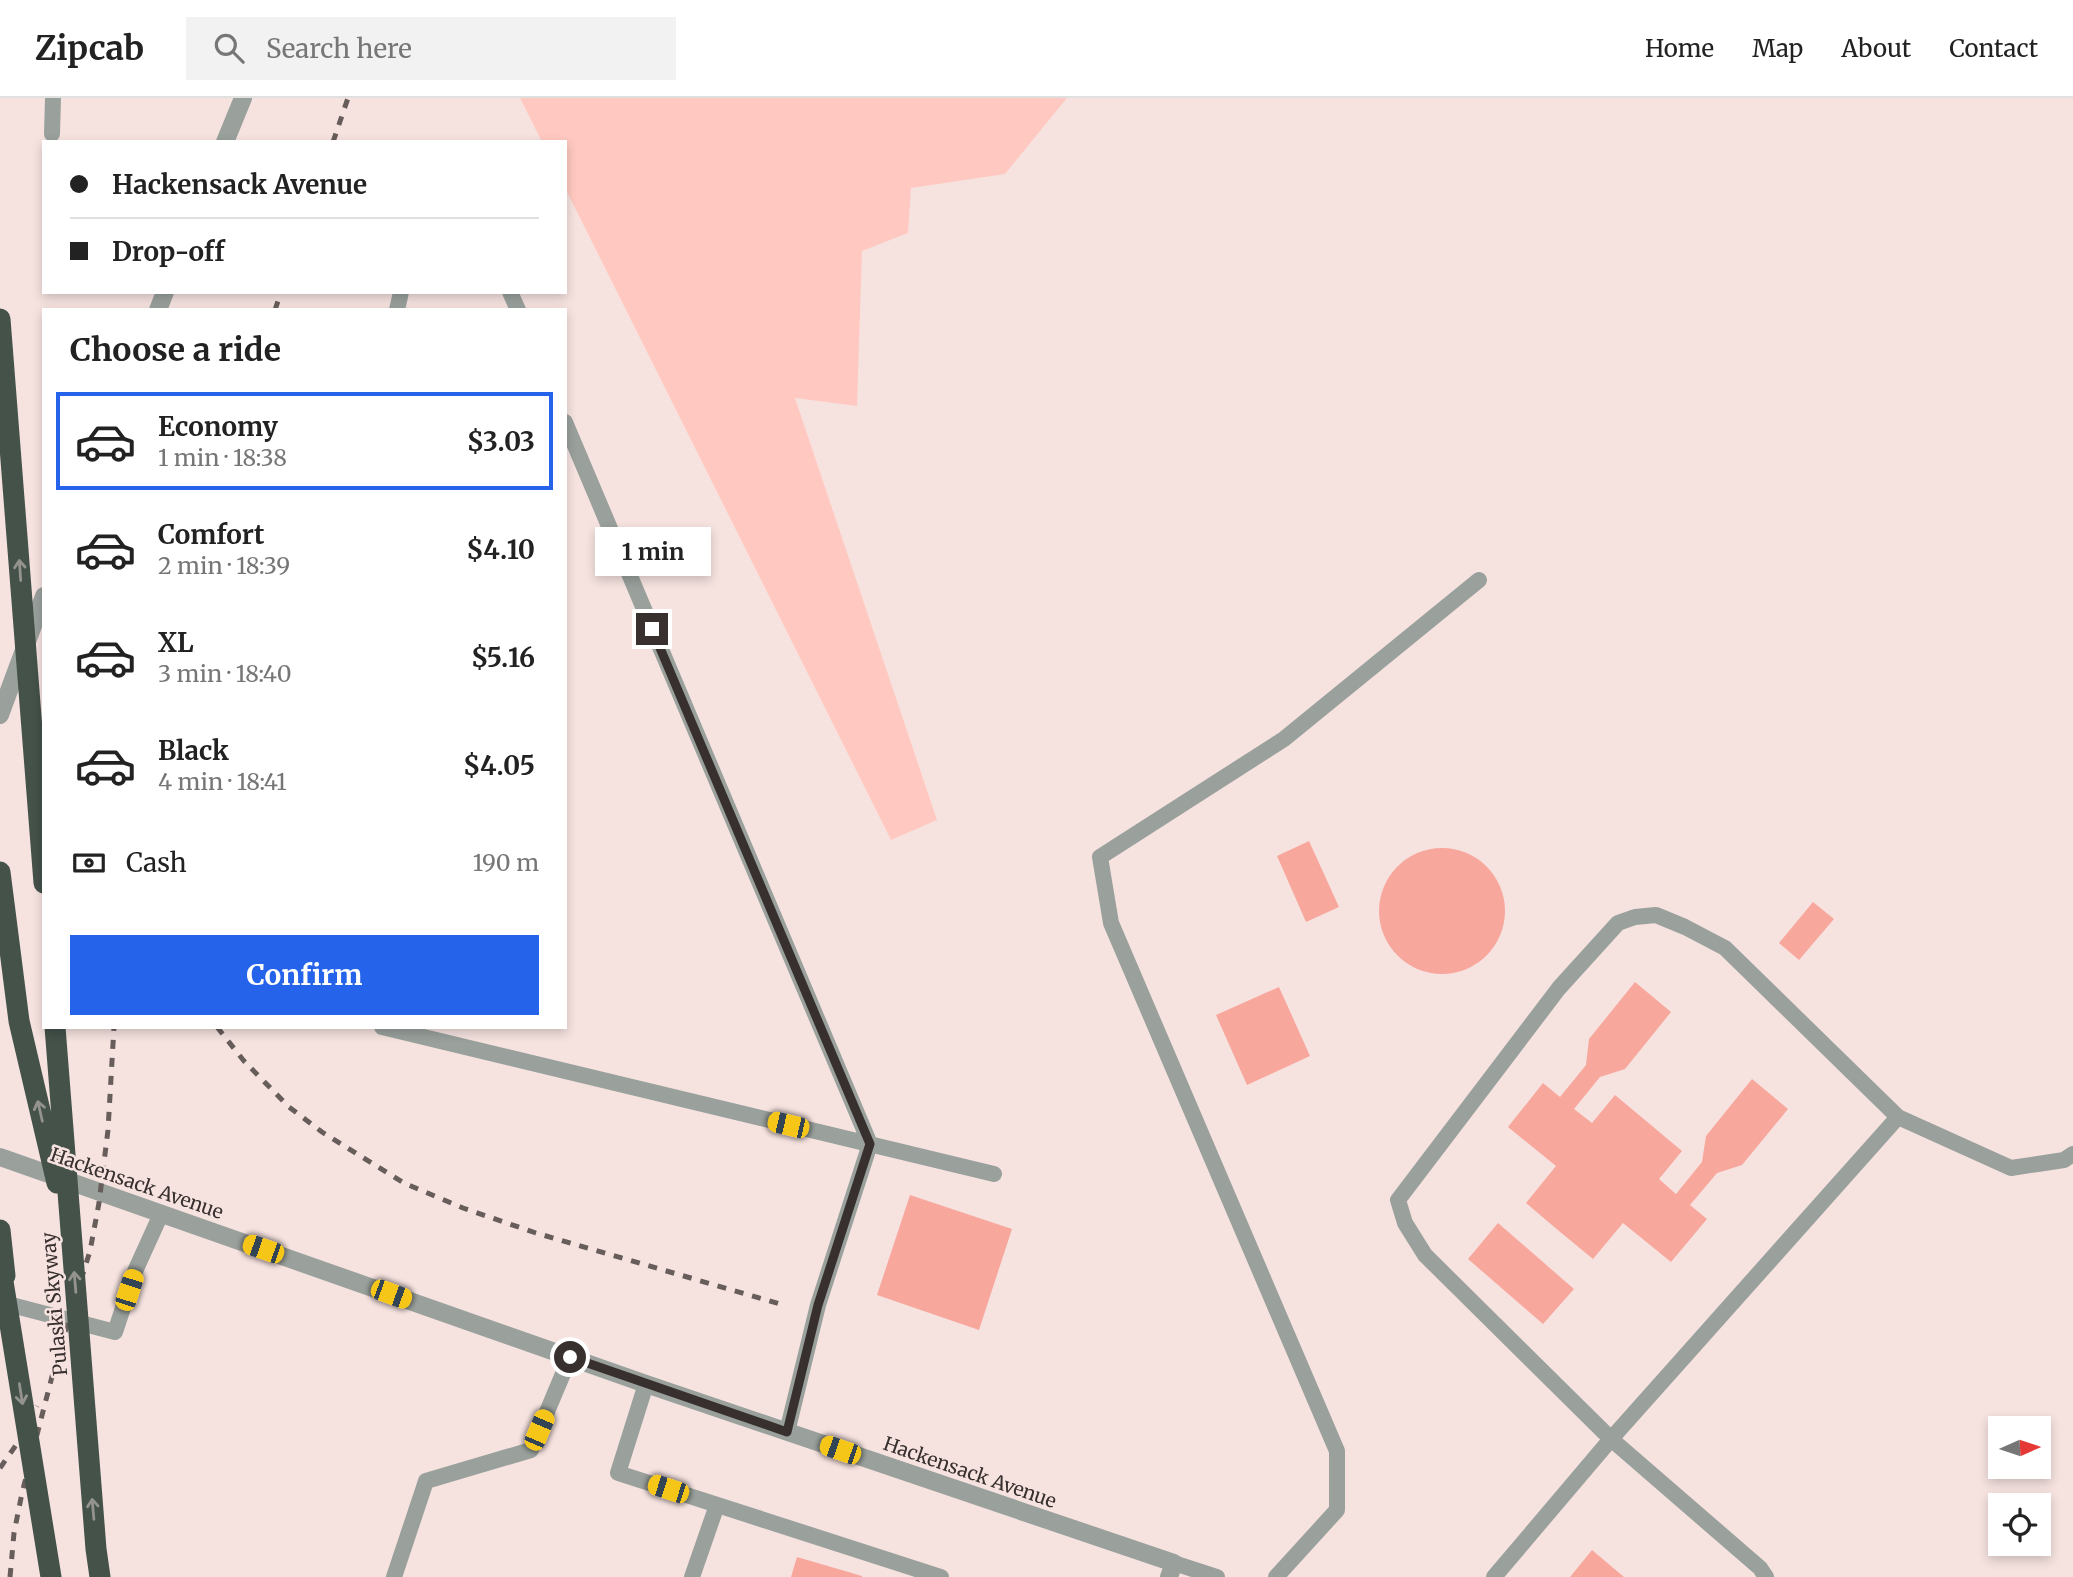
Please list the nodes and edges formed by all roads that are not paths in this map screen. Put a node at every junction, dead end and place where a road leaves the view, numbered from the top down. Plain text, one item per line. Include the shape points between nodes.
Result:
1 (53, 98) edge
2 (243, 98) edge
3 (52, 134) dead end
4 (226, 140) edge
5 (0, 318) edge
6 (567, 427) edge
7 (1479, 580) dead end
8 (42, 601) edge
9 (0, 715) edge
10 (42, 857) edge
11 (0, 873) edge
12 (55, 1029) edge
13 (390, 1029) edge
14 (1898, 1117) junction
15 (870, 1144) junction
16 (2073, 1154) edge
17 (0, 1157) edge
18 (994, 1174) dead end
19 (161, 1214) junction
20 (0, 1230) edge
21 (72, 1250) junction
22 (0, 1263) edge
23 (0, 1302) edge
24 (10, 1327) junction
25 (570, 1357) junction
26 (646, 1384) junction
27 (787, 1432) junction
28 (1611, 1439) junction
29 (717, 1505) junction
30 (1172, 1570) edge
31 (51, 1577) edge
32 (100, 1577) edge
33 (394, 1577) edge
34 (692, 1577) edge
35 (942, 1577) edge
36 (1217, 1577) edge
37 (1276, 1577) edge
38 (1494, 1577) edge
39 (1766, 1577) edge

1 - 3 lane
2 - 4 street
10 -> 5 highway, bridge
6 - 15 lane
7 - 37 lane via 1284,739 1100,857 1111,923 1337,1451 1338,1510
8 - 9 street
21 -> 11 highway, bridge via 19,1021
12 - 21 highway, Pulaski Skyway, bridge
13 - 15 lane
14 - 16 lane via 2011,1168 2064,1160
14 - 28 lane
14 - 28 lane via 1725,948 1685,927 1656,915 1618,923 1567,979 1398,1200 1405,1223 1425,1255
15 - 18 lane
15 - 27 lane via 818,1305
17 - 19 street, Hackensack Avenue
19 - 23 lane via 115,1332
19 - 25 street, Hackensack Avenue
20 - 24 highway, bridge
32 -> 21 highway, Pulaski Skyway, bridge
22 - 24 highway, bridge
24 -> 31 highway, bridge
25 - 26 street, Hackensack Avenue
25 - 33 lane via 531,1450 426,1480
26 - 27 street, Hackensack Avenue
26 - 29 lane via 618,1473
27 - 30 street, Hackensack Avenue
28 - 38 lane
28 - 39 lane
29 - 34 lane
29 - 35 lane
30 - 36 lane

